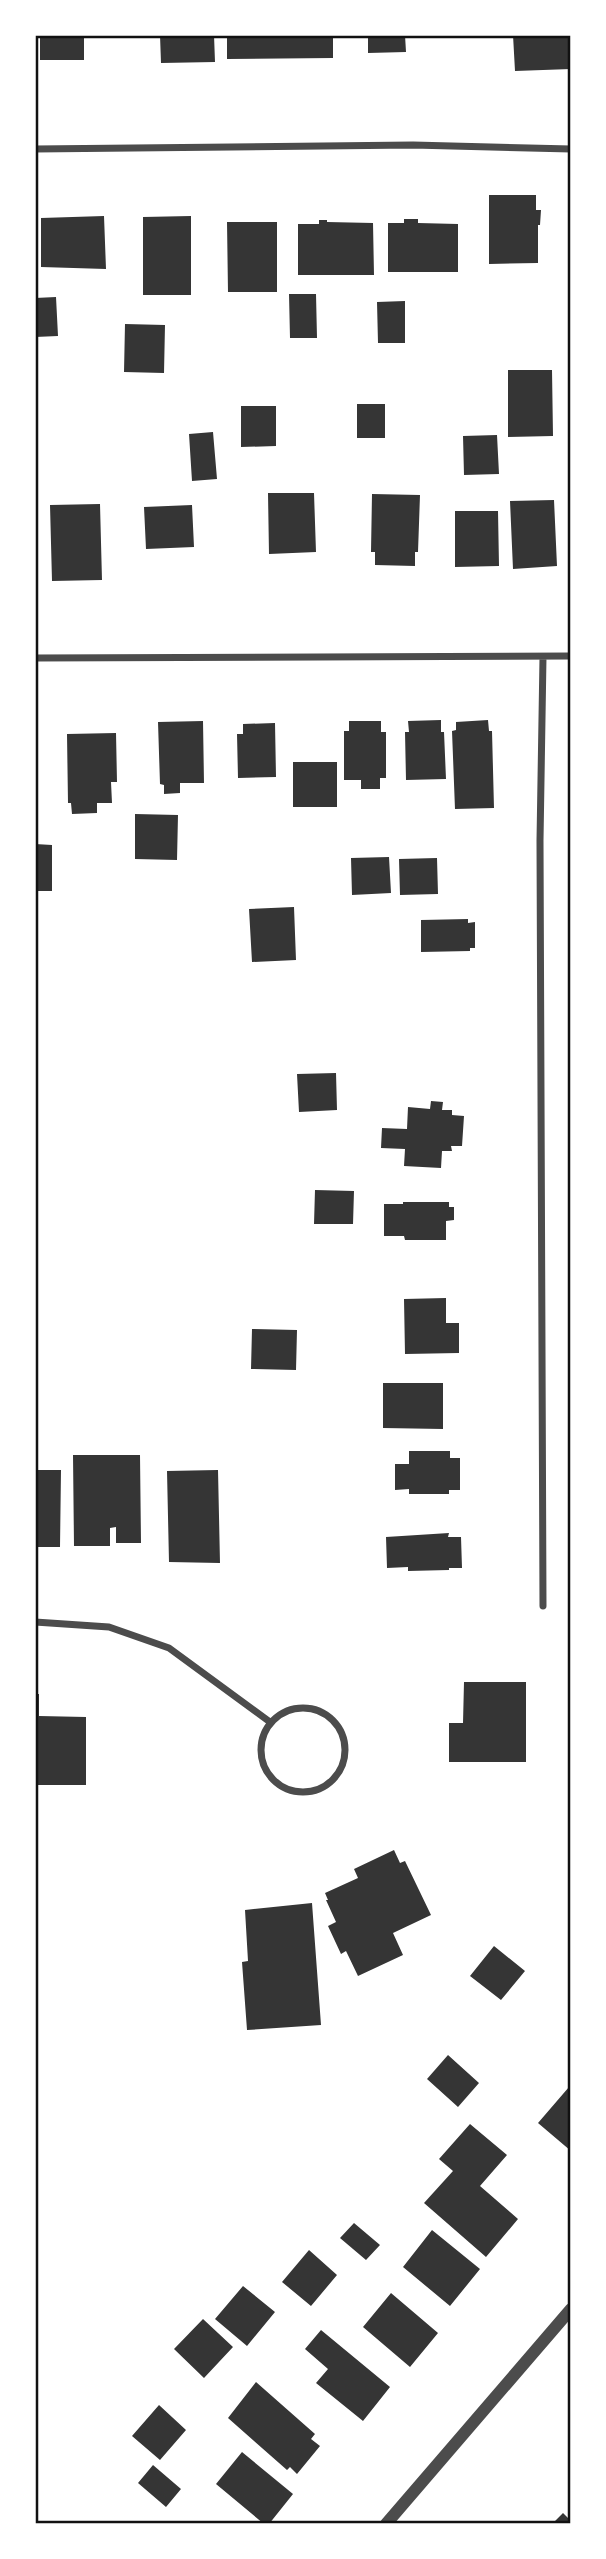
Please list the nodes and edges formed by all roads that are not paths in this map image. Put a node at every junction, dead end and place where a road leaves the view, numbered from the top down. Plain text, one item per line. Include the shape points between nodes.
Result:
1 (35, 149) edge
2 (571, 149) edge
3 (571, 656) edge
4 (543, 657) junction
5 (35, 658) edge
6 (543, 1606) dead end
7 (35, 1622) edge
8 (270, 1722) junction
9 (571, 2309) edge
10 (386, 2524) edge

1 - 2 street via 413,145
3 - 4 street
4 - 5 street
4 - 6 street
7 - 8 street via 109,1627 169,1648
8 - 8 street via 263,1734 262,1760 276,1782 300,1793 326,1786 336,1777 346,1750 343,1735 330,1717 310,1708 295,1708
9 - 10 street

